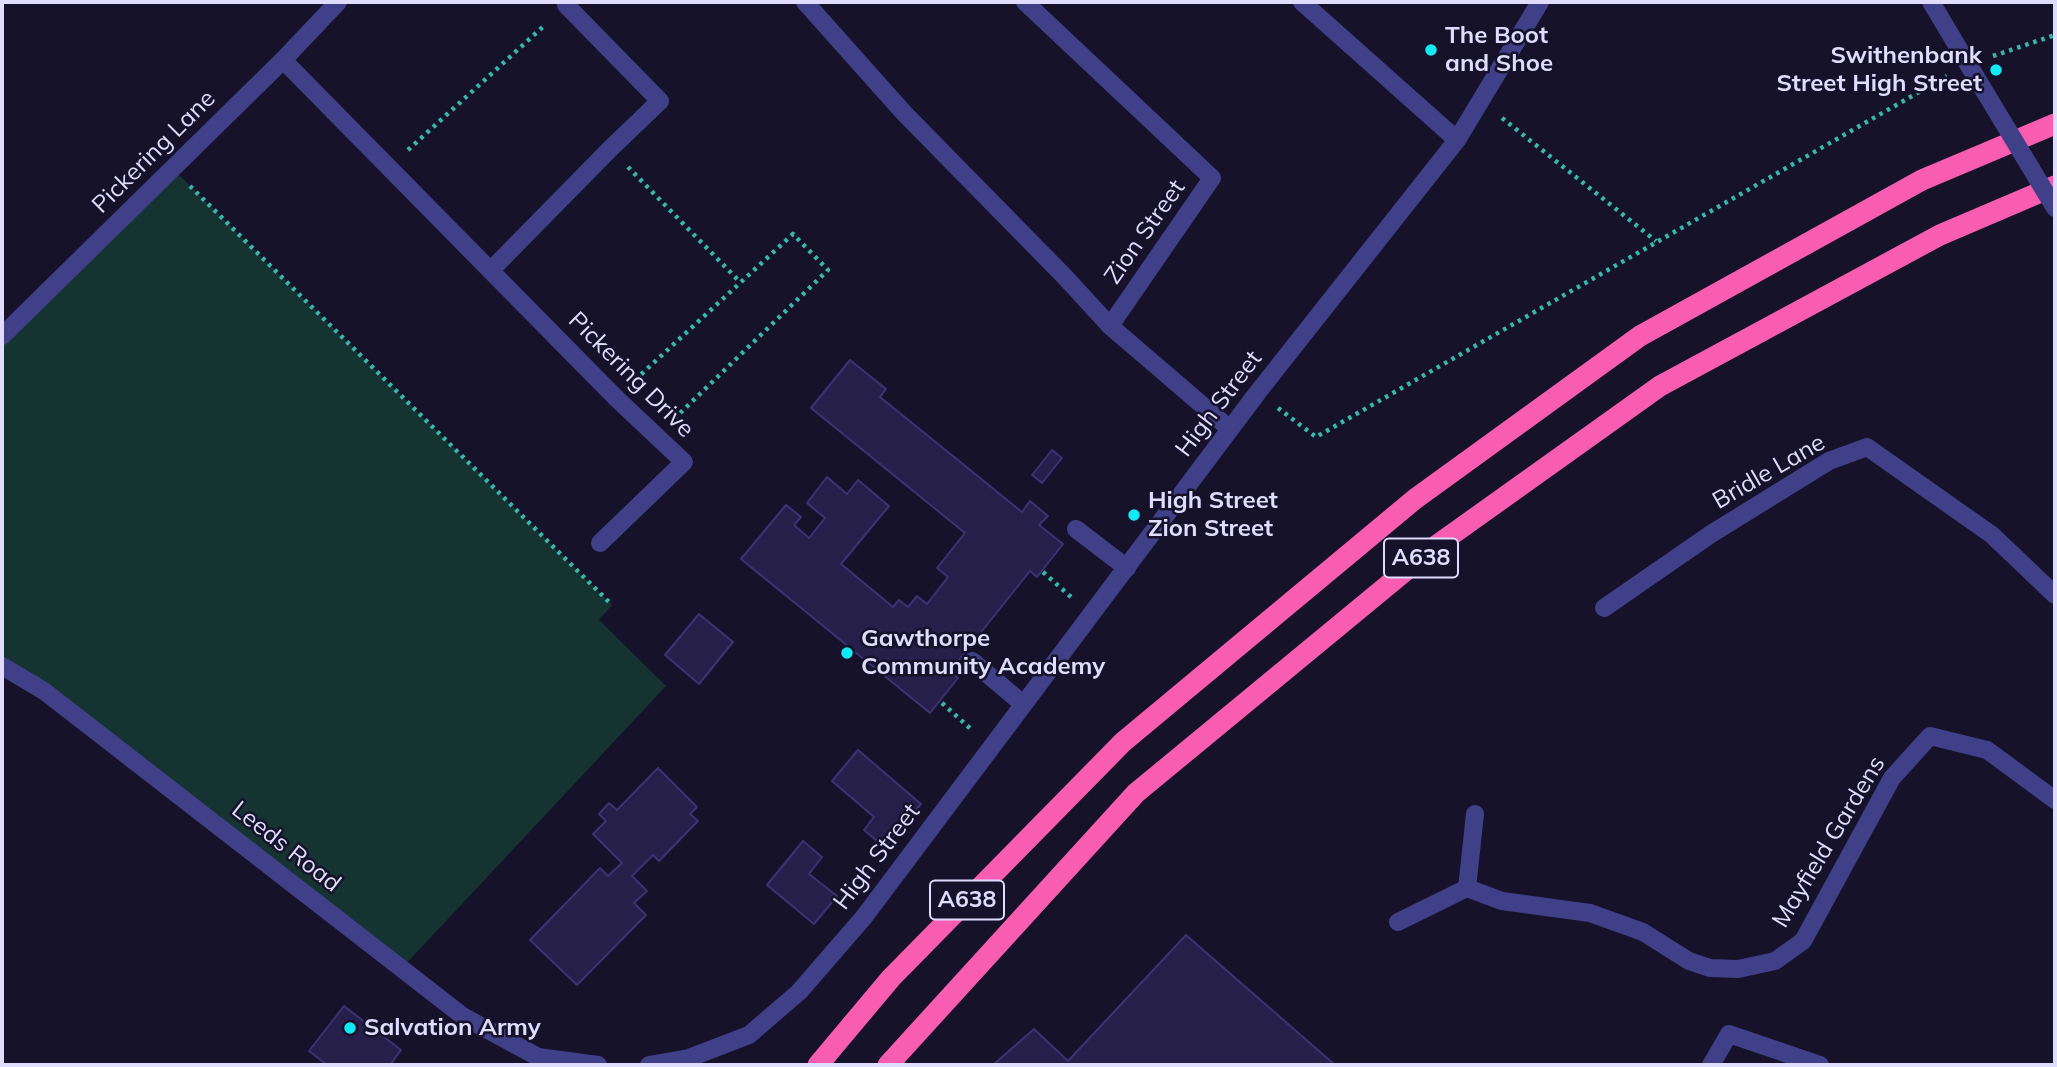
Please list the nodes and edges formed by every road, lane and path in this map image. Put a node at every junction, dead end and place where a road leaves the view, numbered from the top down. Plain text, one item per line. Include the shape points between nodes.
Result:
1 (338, 2) edge
2 (805, 2) edge
3 (1026, 2) edge
4 (1303, 2) edge
5 (1540, 2) edge
6 (1931, 2) edge
7 (566, 5) joint
8 (2055, 35) edge
9 (283, 60) junction
10 (1968, 64) junction
11 (1482, 102) junction
12 (2055, 124) edge
13 (1457, 140) junction
14 (610, 149) junction
15 (389, 167) junction
16 (173, 169) junction
17 (2055, 186) edge
18 (2055, 208) edge
19 (1656, 241) junction
20 (491, 270) junction
21 (740, 282) junction
22 (1110, 326) junction
23 (2, 336) edge
24 (1258, 392) junction
25 (616, 398) junction
26 (1230, 429) junction
27 (657, 436) junction
28 (1076, 529) dead end
29 (600, 542) dead end
30 (1127, 568) junction
31 (1043, 572) dead end
32 (2055, 595) edge
33 (612, 605) dead end
34 (1604, 608) dead end
35 (1091, 614) junction
36 (972, 661) dead end
37 (2, 666) edge
38 (942, 704) dead end
39 (1023, 704) junction
40 (991, 747) junction
41 (2055, 800) edge
42 (1475, 814) dead end
43 (1467, 888) junction
44 (1398, 922) dead end
45 (538, 1061) edge
46 (598, 1065) edge
47 (649, 1065) edge
48 (818, 1065) edge
49 (888, 1065) edge
50 (1711, 1065) edge
51 (1820, 1065) edge

1 - 9 street, Pickering Lane
2 - 22 street via 904,113
3 - 22 street, Zion Street via 1212,178
4 - 13 street
5 - 11 street, High Street
6 - 10 street
7 - 14 street via 660,101
7 - 15 path
8 - 10 path
9 - 15 street, Pickering Drive
9 - 16 street, Pickering Lane
10 - 18 street, bridge
10 - 19 path
11 - 13 street, High Street
11 - 19 path
12 - 48 highway, A638 via 1922,180 1640,336 1415,499 1123,742 891,978
13 - 24 street, High Street
14 - 20 street
14 - 21 path
15 - 20 street, Pickering Drive
16 - 23 street, Pickering Lane
16 - 33 path
17 - 49 highway, A638 via 1940,235 1660,386 1433,548 1136,793
19 - 24 path via 1316,438
20 - 25 street, Pickering Drive
21 - 25 path
21 - 27 path via 793,234 828,271
22 - 26 street
24 - 26 street, High Street
25 - 27 street, Pickering Drive
26 - 30 street, High Street
27 - 29 street, Pickering Drive via 684,462
28 - 30 street
30 - 35 street, High Street
31 - 35 path
32 - 34 street, Bridle Lane via 1992,535 1867,447 1829,461 1723,526
35 - 39 street, High Street
36 - 39 street
37 - 45 street, Leeds Road via 44,691 464,1017
38 - 40 path
39 - 40 street, High Street
40 - 47 street, High Street via 864,917 799,992 749,1035 689,1058
41 - 43 street, Mayfield Gardens via 1987,750 1930,736 1892,778 1803,941 1775,961 1738,969 1710,968 1689,961 1643,932 1590,913 1502,901
42 - 43 street
43 - 44 street
45 - 46 street
50 - 51 street via 1729,1034

